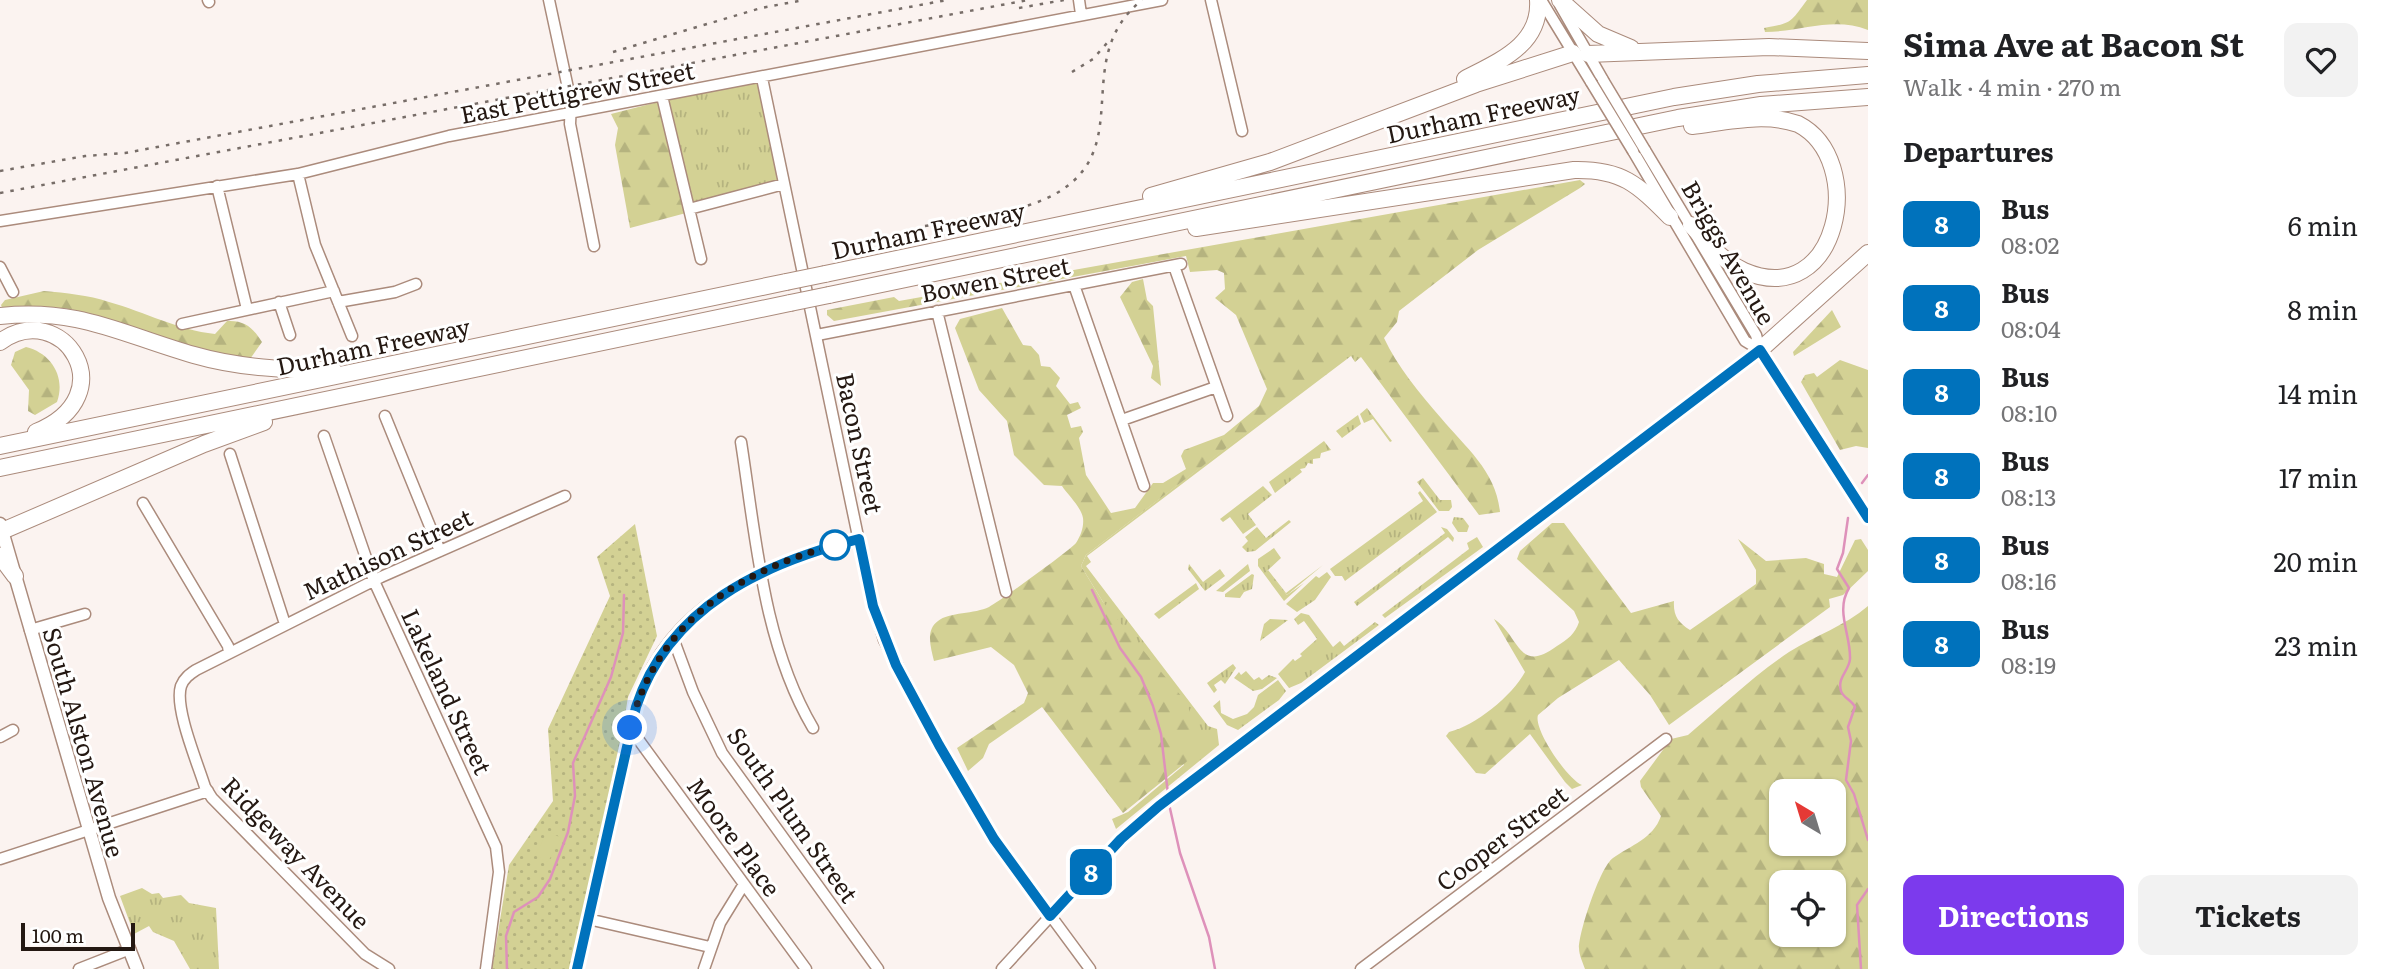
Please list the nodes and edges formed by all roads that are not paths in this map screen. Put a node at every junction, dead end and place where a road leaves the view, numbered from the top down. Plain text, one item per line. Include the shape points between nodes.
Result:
1 (549, 0) edge
2 (1079, 0) edge
3 (1162, 0) edge
4 (1211, 0) edge
5 (1539, 0) edge
6 (1558, 0) edge
7 (1081, 14) junction
8 (1647, 51) junction
9 (1868, 51) edge
10 (1581, 53) junction
11 (1868, 75) edge
12 (762, 78) junction
13 (662, 96) junction
14 (1868, 97) edge
15 (571, 113) junction
16 (1378, 121) junction
17 (1242, 131) dead end
18 (1585, 137) junction
19 (298, 174) junction
20 (784, 184) junction
21 (217, 186) junction
22 (689, 209) junction
23 (1670, 217) junction
24 (0, 221) edge
25 (1691, 225) junction
26 (1051, 226) junction
27 (594, 246) dead end
28 (1034, 252) junction
29 (1868, 253) edge
30 (701, 259) dead end
31 (0, 267) edge
32 (416, 284) dead end
33 (1074, 285) junction
34 (13, 292) dead end
35 (336, 296) junction
36 (279, 302) junction
37 (247, 309) junction
38 (937, 311) junction
39 (0, 316) edge
40 (182, 324) dead end
41 (289, 335) dead end
42 (817, 335) junction
43 (352, 336) dead end
44 (0, 342) edge
45 (1760, 350) junction
46 (356, 371) junction
47 (1216, 387) junction
48 (325, 400) junction
49 (385, 416) dead end
50 (1227, 416) dead end
51 (1122, 420) junction
52 (324, 436) dead end
53 (741, 442) dead end
54 (0, 446) edge
55 (230, 454) dead end
56 (0, 468) edge
57 (1144, 486) dead end
58 (565, 496) dead end
59 (142, 503) dead end
60 (1868, 517) edge
61 (1, 529) edge
62 (859, 539) junction
63 (440, 551) junction
64 (0, 556) edge
65 (762, 572) junction
66 (15, 576) junction
67 (374, 581) junction
68 (1006, 592) dead end
69 (85, 614) dead end
70 (285, 624) junction
71 (30, 630) junction
72 (673, 638) junction
73 (229, 653) junction
74 (630, 728) junction
75 (813, 728) dead end
76 (13, 730) dead end
77 (0, 737) edge
78 (1666, 739) dead end
79 (208, 791) junction
80 (88, 829) junction
81 (0, 859) edge
82 (744, 884) junction
83 (1050, 916) junction
84 (588, 919) junction
85 (710, 947) junction
86 (130, 949) junction
87 (79, 969) edge
88 (137, 969) edge
89 (390, 969) edge
90 (486, 969) edge
91 (577, 969) edge
92 (704, 969) edge
93 (806, 969) edge
94 (878, 969) edge
95 (1002, 969) edge
96 (1090, 969) edge
97 (1361, 969) edge

1 - 15 street
2 - 7 street
3 - 7 street, East Pettigrew Street
4 - 17 street
5 - 10 street, Briggs Avenue
5 - 16 highway via 1535,27 1523,45
6 - 8 highway via 1598,34
6 - 10 street, Briggs Avenue
7 - 12 street, East Pettigrew Street
8 - 9 highway via 1769,47
8 - 10 highway
10 - 16 highway via 1496,76
10 - 23 street, Briggs Avenue, bridge via 1591,82
10 - 25 street, Briggs Avenue, bridge via 1603,80
11 - 26 highway, Durham Freeway via 1758,83 1674,97
12 - 13 street, East Pettigrew Street
12 - 20 street, Bacon Street
13 - 15 street, East Pettigrew Street
13 - 22 street
14 - 18 highway, Durham Freeway via 1720,111
15 - 19 street, East Pettigrew Street via 449,136
15 - 27 street
16 - 26 highway via 1247,170
18 - 25 highway via 1754,119 1786,120 1823,138 1848,173 1852,203 1844,232 1826,256 1796,274 1744,271 1727,261
18 - 28 highway, Durham Freeway
19 - 21 street, East Pettigrew Street
19 - 35 street via 315,245
20 - 22 street
20 - 42 street, Bacon Street
21 - 24 street, East Pettigrew Street
21 - 37 street
22 - 30 street
23 - 28 highway via 1641,188 1621,176 1574,170
23 - 45 street, Briggs Avenue via 1745,341
25 - 45 street, Briggs Avenue via 1756,335
26 - 46 highway, Durham Freeway, bridge
28 - 48 highway, Durham Freeway, bridge
29 - 45 highway
31 - 34 street
32 - 35 street via 396,292
33 - 38 street, Bowen Street
33 - 47 street, Bowen Street via 1177,265
33 - 51 street
35 - 36 street
35 - 43 street
36 - 37 street
36 - 41 street
37 - 40 street
38 - 42 street, Bowen Street
38 - 68 street
39 - 46 highway via 77,317 232,364
42 - 62 street, Bacon Street
44 - 54 highway via 25,331 52,334 73,352 81,381 75,403 61,419
45 - 60 street
45 - 83 street via 1159,806 1121,839
46 - 54 highway, Durham Freeway
47 - 50 street
47 - 51 street
48 - 56 highway, Durham Freeway
48 - 61 highway via 215,439
49 - 63 street
51 - 57 street
52 - 67 street, Lakeland Street
53 - 65 street
55 - 70 street
58 - 63 street, Mathison Street
59 - 73 street
61 - 66 main road, South Alston Avenue
62 - 65 street
62 - 83 street, Bacon Street via 873,606 890,652 966,794
63 - 67 street, Mathison Street
64 - 66 highway
65 - 72 street via 706,606
65 - 75 street via 783,663
66 - 71 main road, South Alston Avenue
67 - 70 street, Mathison Street
67 - 90 street, Lakeland Street via 496,847 499,872
69 - 71 street
70 - 73 street, Mathison Street
71 - 80 main road, South Alston Avenue
72 - 74 street via 645,682
72 - 94 street, South Plum Street via 722,753
73 - 79 street, Ridgeway Avenue via 189,674 180,688 181,706
74 - 82 street, Moore Place
74 - 84 street
76 - 77 street
78 - 97 street, Cooper Street
79 - 80 street
79 - 89 street, Ridgeway Avenue via 365,954
80 - 81 street
80 - 86 main road, South Alston Avenue
82 - 85 street
82 - 93 street, Moore Place
83 - 95 street
83 - 96 street, Bacon Street
84 - 85 street
84 - 91 street
85 - 92 street
86 - 87 street
86 - 88 main road, South Alston Avenue

